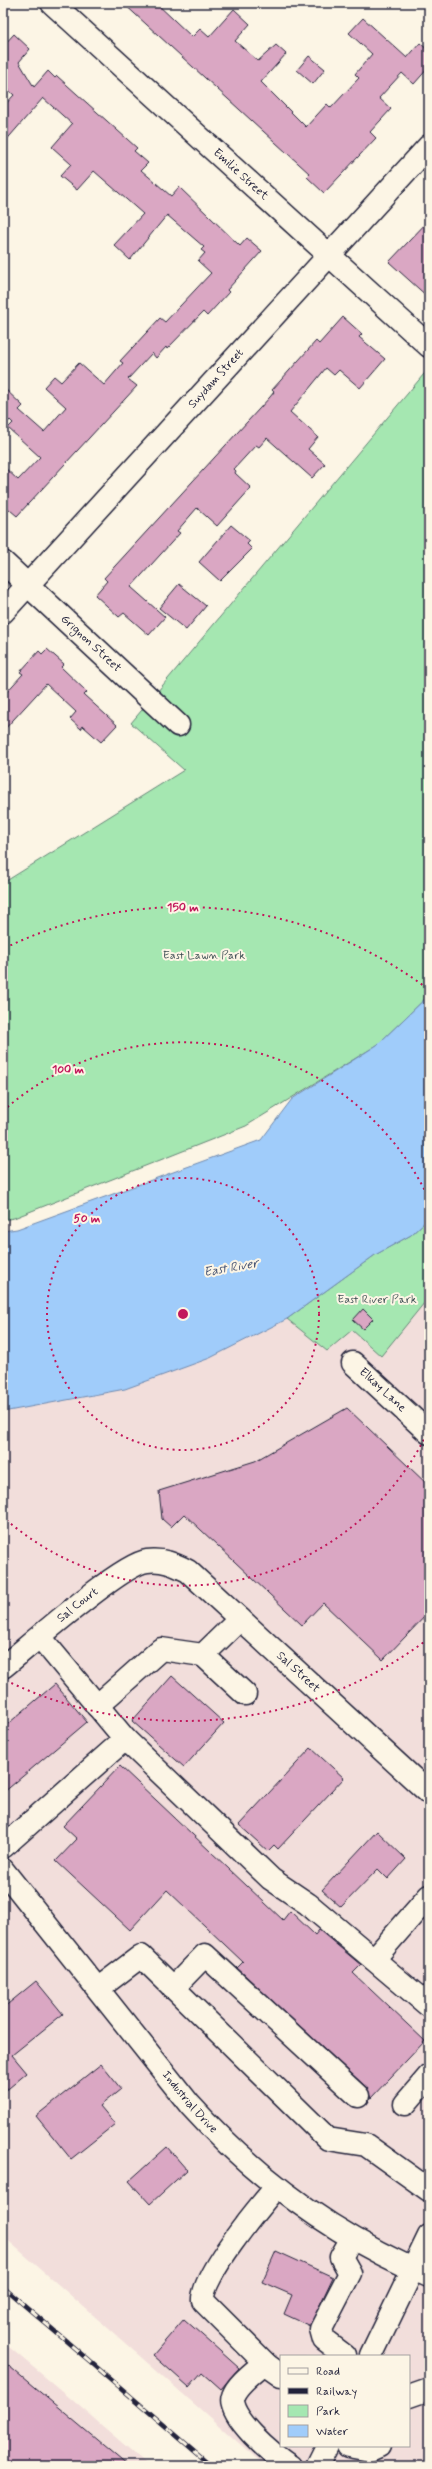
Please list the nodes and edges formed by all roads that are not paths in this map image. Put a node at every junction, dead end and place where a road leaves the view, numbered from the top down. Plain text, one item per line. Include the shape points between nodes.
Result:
1 (52, 3) edge
2 (429, 146) edge
3 (329, 256) junction
4 (429, 346) edge
5 (3, 562) edge
6 (28, 585) junction
7 (3, 612) edge
8 (178, 725) dead end
9 (353, 1363) dead end
10 (429, 1433) edge
11 (161, 1560) joint
12 (240, 1619) junction
13 (40, 1637) junction
14 (203, 1656) junction
15 (3, 1667) edge
16 (245, 1694) dead end
17 (97, 1706) junction
18 (125, 1739) junction
19 (429, 1793) edge
20 (3, 1847) edge
21 (3, 1870) edge
22 (429, 1896) edge
23 (374, 1960) junction
24 (99, 1988) junction
25 (173, 1988) junction
26 (429, 2006) edge
27 (429, 2076) edge
28 (358, 2096) dead end
29 (405, 2104) dead end
30 (276, 2187) junction
31 (429, 2190) edge
32 (429, 2236) edge
33 (352, 2238) junction
34 (421, 2273) edge
35 (344, 2355) edge
36 (372, 2355) edge
37 (273, 2369) edge
38 (429, 2389) edge
39 (410, 2396) edge
40 (326, 2447) edge
41 (354, 2447) edge
42 (377, 2447) edge
43 (290, 2466) edge
44 (317, 2466) edge

1 - 3 street, Emilie Street
2 - 3 street, Suydam Street
3 - 4 street, Emilie Street
3 - 6 street, Suydam Street
5 - 6 street, Grignon Street
6 - 7 street, Suydam Street
6 - 8 street, Grignon Street
9 - 10 street, Elkay Lane
11 - 12 street, Sal Street via 188,1571
11 - 13 street, Sal Court via 147,1561 122,1572
12 - 14 street
12 - 19 street, Sal Street
13 - 15 street, Sal Court
13 - 17 street
14 - 16 street
14 - 17 street via 161,1649
17 - 18 street
18 - 20 street
18 - 23 street via 271,1878 308,1904
21 - 24 street, Industrial Drive
22 - 23 street
23 - 26 street
24 - 25 street via 141,1956
24 - 30 street, Industrial Drive via 190,2105 218,2136
25 - 28 street via 205,1955
25 - 31 street via 328,2139 366,2145
27 - 29 street
30 - 33 street, Industrial Drive via 332,2227
30 - 37 street via 232,2244 204,2287 202,2295 203,2301
32 - 34 street
33 - 34 street, Industrial Drive
33 - 35 street via 341,2257 350,2273 321,2328 324,2340
34 - 36 street
37 - 43 street via 252,2374 233,2395 231,2404 238,2419 273,2455
38 - 39 street
40 - 44 street
41 - 42 street via 370,2450

